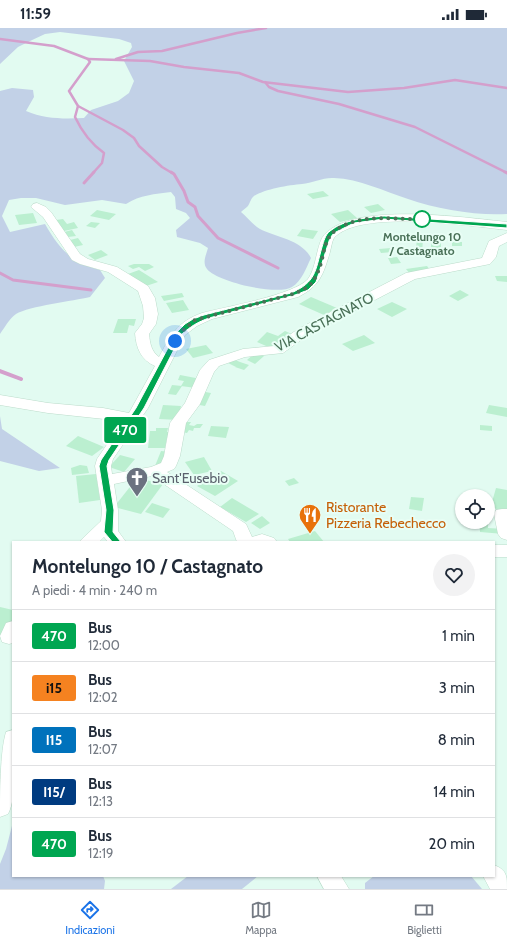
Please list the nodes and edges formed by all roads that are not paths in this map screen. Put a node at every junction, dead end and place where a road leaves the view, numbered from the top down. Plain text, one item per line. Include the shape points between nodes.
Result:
1 (37, 208) dead end
2 (507, 226) edge
3 (507, 237) edge
4 (163, 364) junction
5 (0, 400) edge
6 (133, 418) junction
7 (104, 473) junction
8 (170, 477) junction
9 (507, 514) edge
10 (109, 523) junction
11 (507, 534) edge
12 (89, 541) edge
13 (116, 541) edge
14 (246, 541) edge
15 (495, 551) edge
16 (507, 551) edge
17 (12, 743) edge
18 (0, 808) edge
19 (329, 877) edge
20 (495, 877) edge
21 (337, 889) edge
22 (503, 889) edge

1 - 4 street via 45,211 69,249 81,260 112,269 142,286 147,294 152,317 150,324 142,333 142,340 147,356
2 - 4 street via 384,218 353,222 332,232 313,282 306,288 293,294 195,320 180,333
3 - 8 street, VIA CASTAGNATO via 493,244 490,257 486,261 411,276 303,332 278,350 243,353 214,363 207,370 192,404 178,423
4 - 6 street
5 - 6 street
6 - 7 street via 105,460
7 - 8 street
7 - 10 street via 110,510
8 - 14 street via 240,528
9 - 11 street via 502,514
10 - 12 street
10 - 13 street via 109,532
15 - 16 street
17 - 18 street
19 - 21 street
20 - 22 street

